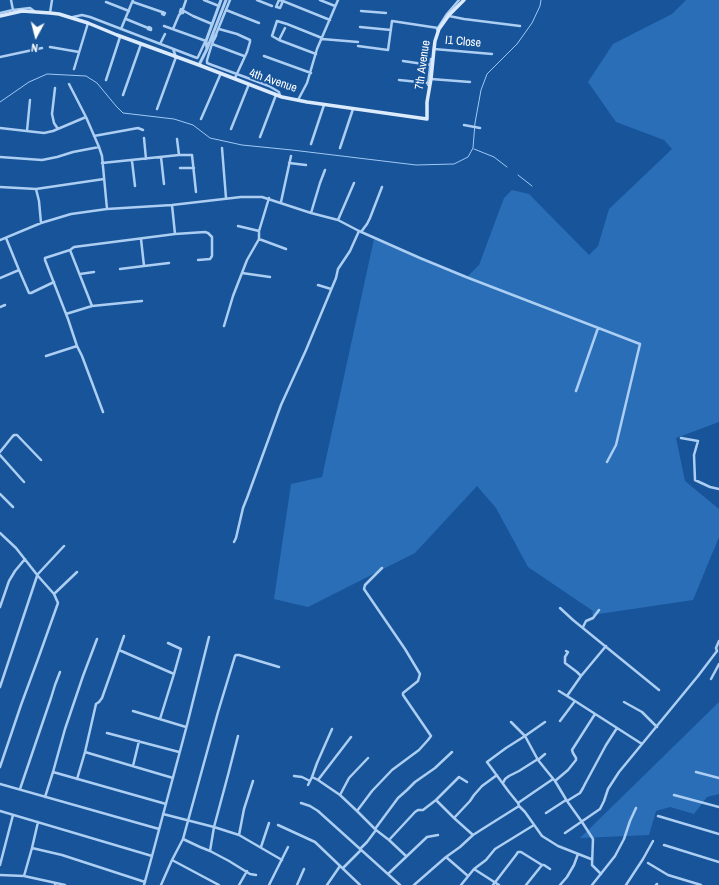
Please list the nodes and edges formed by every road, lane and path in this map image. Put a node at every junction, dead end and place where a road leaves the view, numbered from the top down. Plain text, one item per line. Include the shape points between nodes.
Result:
1 (11, 0) edge
2 (52, 0) edge
3 (186, 0) edge
4 (204, 0) edge
5 (221, 0) edge
6 (226, 0) edge
7 (230, 0) edge
8 (257, 0) edge
9 (320, 0) edge
10 (338, 0) edge
11 (459, 0) edge
12 (464, 0) edge
13 (133, 1) edge
14 (283, 1) dead end
15 (106, 2) dead end
16 (219, 6) junction
17 (272, 6) dead end
18 (335, 6) junction
19 (13, 10) junction
20 (226, 10) junction
21 (129, 11) junction
22 (183, 11) junction
23 (360, 11) dead end
24 (36, 12) junction
25 (50, 12) junction
26 (162, 12) dead end
27 (0, 13) edge
28 (386, 13) dead end
29 (0, 16) edge
30 (448, 16) junction
31 (72, 17) junction
32 (126, 19) junction
33 (330, 20) junction
34 (88, 23) junction
35 (259, 23) dead end
36 (212, 24) junction
37 (164, 26) dead end
38 (520, 26) dead end
39 (360, 27) dead end
40 (148, 28) dead end
41 (219, 28) junction
42 (284, 28) dead end
43 (438, 28) junction
44 (121, 29) junction
45 (173, 29) junction
46 (391, 30) junction
47 (165, 34) dead end
48 (216, 35) joint
49 (120, 36) junction
50 (322, 38) junction
51 (279, 40) junction
52 (208, 42) junction
53 (358, 42) dead end
54 (141, 44) junction
55 (160, 44) junction
56 (358, 46) dead end
57 (50, 47) dead end
58 (42, 48) dead end
59 (434, 48) junction
60 (172, 49) junction
61 (79, 52) junction
62 (316, 54) junction
63 (492, 54) dead end
64 (244, 56) junction
65 (264, 56) dead end
66 (0, 57) edge
67 (176, 57) junction
68 (403, 61) dead end
69 (199, 65) junction
70 (430, 65) junction
71 (221, 68) junction
72 (74, 69) dead end
73 (216, 72) junction
74 (233, 72) junction
75 (310, 73) junction
76 (221, 74) junction
77 (237, 74) junction
78 (233, 78) junction
79 (431, 79) junction
80 (106, 80) dead end
81 (399, 80) dead end
82 (470, 82) dead end
83 (428, 83) junction
84 (69, 84) dead end
85 (249, 84) junction
86 (55, 88) dead end
87 (123, 95) dead end
88 (278, 96) junction
89 (30, 100) dead end
90 (298, 101) junction
91 (427, 102) junction
92 (324, 105) junction
93 (157, 109) dead end
94 (353, 109) junction
95 (86, 117) junction
96 (201, 119) dead end
97 (427, 119) joint
98 (464, 125) dead end
99 (0, 128) edge
100 (480, 128) dead end
101 (58, 129) junction
102 (231, 129) dead end
103 (143, 130) dead end
104 (27, 131) junction
105 (94, 136) junction
106 (260, 137) dead end
107 (144, 138) dead end
108 (177, 139) dead end
109 (311, 144) dead end
110 (99, 147) junction
111 (222, 148) dead end
112 (340, 148) dead end
113 (179, 155) junction
114 (290, 156) dead end
115 (0, 157) edge
116 (161, 157) junction
117 (146, 159) junction
118 (132, 160) junction
119 (102, 163) junction
120 (289, 163) junction
121 (306, 165) dead end
122 (180, 168) dead end
123 (194, 168) junction
124 (325, 170) dead end
125 (104, 179) junction
126 (164, 184) dead end
127 (354, 184) dead end
128 (135, 186) dead end
129 (0, 187) edge
130 (382, 187) dead end
131 (36, 189) junction
132 (196, 192) dead end
133 (226, 198) junction
134 (269, 198) junction
135 (281, 202) junction
136 (172, 205) junction
137 (107, 210) junction
138 (311, 213) junction
139 (338, 220) junction
140 (41, 224) junction
141 (238, 226) dead end
142 (259, 231) junction
143 (360, 231) junction
144 (175, 234) junction
145 (6, 238) junction
146 (140, 239) junction
147 (259, 239) junction
148 (0, 240) edge
149 (286, 249) dead end
150 (70, 250) junction
151 (198, 260) dead end
152 (169, 263) dead end
153 (144, 266) junction
154 (120, 269) dead end
155 (19, 270) junction
156 (94, 272) dead end
157 (242, 273) junction
158 (80, 274) junction
159 (270, 277) dead end
160 (0, 278) edge
161 (54, 282) junction
162 (318, 286) dead end
163 (331, 289) junction
164 (142, 301) dead end
165 (5, 305) dead end
166 (92, 306) junction
167 (0, 307) edge
168 (66, 314) junction
169 (224, 326) dead end
170 (598, 328) junction
171 (77, 346) junction
172 (46, 356) dead end
173 (576, 391) dead end
174 (103, 412) dead end
175 (681, 438) dead end
176 (0, 452) edge
177 (0, 455) edge
178 (41, 460) dead end
179 (607, 462) dead end
180 (24, 482) dead end
181 (719, 489) edge
182 (0, 494) edge
183 (13, 507) dead end
184 (0, 533) edge
185 (234, 542) dead end
186 (64, 546) dead end
187 (25, 560) junction
188 (382, 568) dead end
189 (77, 572) dead end
190 (37, 575) junction
191 (54, 594) junction
192 (0, 607) edge
193 (560, 608) dead end
194 (599, 610) dead end
195 (583, 627) junction
196 (124, 636) dead end
197 (209, 637) dead end
198 (97, 639) dead end
199 (719, 641) edge
200 (168, 643) dead end
201 (606, 646) junction
202 (119, 650) junction
203 (566, 651) dead end
204 (718, 651) edge
205 (719, 664) edge
206 (278, 667) dead end
207 (60, 672) dead end
208 (174, 674) junction
209 (581, 676) junction
210 (711, 679) dead end
211 (0, 687) edge
212 (659, 690) dead end
213 (559, 692) dead end
214 (567, 696) junction
215 (575, 701) junction
216 (624, 702) dead end
217 (133, 712) dead end
218 (596, 714) junction
219 (160, 719) junction
220 (560, 721) dead end
221 (512, 722) dead end
222 (545, 722) dead end
223 (657, 726) junction
224 (186, 727) junction
225 (332, 728) dead end
226 (617, 728) junction
227 (107, 733) dead end
228 (238, 736) dead end
229 (525, 736) junction
230 (351, 737) dead end
231 (139, 741) junction
232 (642, 744) junction
233 (85, 752) junction
234 (179, 752) junction
235 (452, 752) dead end
236 (545, 754) dead end
237 (368, 758) dead end
238 (538, 759) junction
239 (133, 766) junction
240 (0, 767) edge
241 (53, 772) junction
242 (696, 772) dead end
243 (497, 775) junction
244 (294, 776) dead end
245 (172, 778) junction
246 (312, 778) junction
247 (719, 778) edge
248 (77, 779) junction
249 (318, 780) junction
250 (554, 780) junction
251 (253, 781) dead end
252 (310, 781) junction
253 (467, 782) dead end
254 (503, 783) junction
255 (0, 784) edge
256 (308, 785) dead end
257 (20, 789) junction
258 (340, 795) junction
259 (674, 795) dead end
260 (45, 797) junction
261 (436, 800) junction
262 (567, 801) junction
263 (301, 803) dead end
264 (166, 804) junction
265 (519, 805) junction
266 (719, 807) edge
267 (636, 808) dead end
268 (0, 811) edge
269 (358, 811) junction
270 (546, 813) dead end
271 (163, 814) junction
272 (13, 815) junction
273 (658, 816) dead end
274 (454, 818) junction
275 (189, 821) junction
276 (38, 822) junction
277 (582, 822) junction
278 (269, 823) dead end
279 (278, 825) dead end
280 (534, 825) junction
281 (214, 827) junction
282 (159, 829) junction
283 (376, 829) junction
284 (564, 833) dead end
285 (719, 834) edge
286 (438, 835) dead end
287 (473, 835) junction
288 (239, 836) junction
289 (183, 839) junction
290 (389, 840) junction
291 (653, 840) dead end
292 (664, 845) dead end
293 (261, 847) junction
294 (288, 847) dead end
295 (32, 848) junction
296 (360, 850) junction
297 (210, 851) junction
298 (578, 854) junction
299 (152, 856) junction
300 (406, 856) junction
301 (446, 856) junction
302 (172, 860) junction
303 (282, 860) junction
304 (591, 860) junction
305 (719, 862) edge
306 (648, 863) dead end
307 (0, 865) edge
308 (542, 865) junction
309 (342, 867) junction
310 (304, 869) dead end
311 (474, 869) junction
312 (550, 869) dead end
313 (247, 871) junction
314 (388, 874) junction
315 (601, 874) junction
316 (0, 875) edge
317 (256, 875) dead end
318 (24, 876) junction
319 (468, 876) junction
320 (55, 884) edge
321 (144, 884) edge
322 (494, 884) edge
323 (65, 885) edge
324 (161, 885) edge
325 (219, 885) edge
326 (239, 885) edge
327 (269, 885) edge
328 (297, 885) edge
329 (327, 885) edge
330 (360, 885) edge
331 (400, 885) edge
332 (414, 885) edge
333 (461, 885) edge
334 (499, 885) edge
335 (526, 885) edge
336 (560, 885) edge
337 (592, 885) edge
338 (627, 885) edge
339 (701, 885) edge

1 - 19 street
2 - 25 street
3 - 22 street
4 - 16 street
5 - 16 street
6 - 52 street
7 - 20 street
8 - 17 street
9 - 18 street
10 - 18 street
11 - 43 street
12 - 30 main road, 7th Avenue
13 - 21 street
13 - 26 street
14 - 33 street
15 - 21 street
16 - 36 street
18 - 33 street
19 - 24 street via 30,8
19 - 27 street
20 - 35 street
20 - 41 street
21 - 32 street
22 - 36 street
22 - 45 street
23 - 28 street
24 - 25 main road, 4th Avenue
24 - 29 main road, 4th Avenue via 22,11
25 - 31 main road, 4th Avenue
30 - 38 street
30 - 59 main road, 7th Avenue via 439,29
31 - 34 main road, 4th Avenue
31 - 44 street via 86,16
32 - 40 street
32 - 44 street
33 - 50 street
34 - 49 main road, 4th Avenue
34 - 61 street
36 - 52 street
37 - 45 street
39 - 46 street
41 - 48 street
41 - 64 street via 250,40
42 - 51 street
43 - 46 street via 392,21
43 - 70 street
44 - 55 street
45 - 52 street
46 - 56 street via 388,50
47 - 55 street
48 - 52 street
49 - 54 main road, 4th Avenue
49 - 80 street
50 - 51 street via 277,21 272,36
50 - 53 street
50 - 62 street
51 - 62 street
52 - 60 street via 198,58
52 - 64 street
52 - 69 street
52 - 71 street via 207,63
54 - 67 main road, 4th Avenue
54 - 87 street
55 - 60 street
57 - 61 street
58 - 66 street
59 - 63 street, I1 Close
59 - 79 main road, 7th Avenue
60 - 67 street
61 - 72 street
62 - 75 street
64 - 77 street
65 - 75 street
67 - 69 main road, 4th Avenue
67 - 93 street
68 - 70 street
69 - 73 main road, 4th Avenue
70 - 83 street
71 - 73 street
71 - 74 street
73 - 76 main road, 4th Avenue
74 - 77 street
74 - 78 street
75 - 90 street
76 - 78 main road, 4th Avenue
76 - 96 street
77 - 78 street
77 - 88 street via 269,86 279,92
78 - 85 main road, 4th Avenue
79 - 82 street
79 - 91 main road, 7th Avenue
81 - 83 street
83 - 91 street
84 - 95 street
85 - 88 main road, 4th Avenue
85 - 102 street
86 - 101 street via 52,114
88 - 90 main road, 4th Avenue
88 - 106 street
89 - 104 street
90 - 92 main road, 4th Avenue
91 - 97 main road, 7th Avenue
92 - 94 main road, 4th Avenue
92 - 109 street
94 - 97 main road, 4th Avenue
94 - 112 street
95 - 101 street
95 - 105 street
98 - 100 street
99 - 104 street
101 - 104 street via 44,133
103 - 105 street via 138,128
105 - 110 street
107 - 117 street
108 - 113 street
110 - 115 street via 42,160
110 - 119 street
111 - 133 street
113 - 116 street
113 - 123 street via 192,155
114 - 120 street
116 - 117 street
116 - 126 street
117 - 118 street
118 - 119 street
118 - 128 street
119 - 125 street
120 - 121 street
120 - 135 street
122 - 123 street
123 - 132 street
124 - 138 street
125 - 131 street
125 - 137 street
127 - 139 street
129 - 131 street
130 - 143 street via 367,224
131 - 140 street
133 - 134 street
133 - 136 street
134 - 135 street
134 - 142 street
135 - 138 street
136 - 137 street
136 - 144 street
137 - 140 street via 71,214
138 - 139 street
139 - 143 street
140 - 145 street
141 - 142 street
142 - 147 street
143 - 163 street via 339,267
143 - 170 street via 466,277
144 - 146 street
144 - 151 street via 205,232 212,237 211,258
145 - 148 street
145 - 155 street
146 - 150 street via 74,247
146 - 153 street
147 - 149 street
147 - 157 street
150 - 158 street
150 - 161 street via 45,258
152 - 153 street
153 - 154 street
155 - 160 street
155 - 161 street via 30,293
156 - 158 street
157 - 159 street
157 - 169 street
158 - 166 street
161 - 168 street
162 - 163 street
163 - 185 street via 280,410 243,508
164 - 166 street
165 - 167 street
166 - 168 street
168 - 171 street
170 - 173 street
170 - 179 street via 640,344 616,445
171 - 172 street
171 - 174 street
175 - 181 street via 698,441 694,455 695,480
176 - 178 street via 12,437 17,435
177 - 180 street
182 - 183 street
184 - 187 street
186 - 190 street
187 - 190 street
187 - 192 street via 9,581
188 - 269 street via 364,589 420,674 418,681 403,695 430,736 419,750 392,770 372,790
189 - 191 street
190 - 191 street
190 - 211 street
191 - 240 street via 58,603
193 - 195 street
194 - 195 street
195 - 201 street
196 - 202 street
197 - 224 street
198 - 241 street via 65,729
199 - 204 street via 716,648
200 - 208 street via 181,649
201 - 209 street
201 - 212 street
202 - 208 street
202 - 233 street via 102,698 96,704
203 - 209 street via 568,652 565,663
204 - 223 street
205 - 210 street
206 - 275 street via 235,656
207 - 257 street
208 - 219 street
209 - 214 street
213 - 214 street
214 - 215 street
215 - 218 street
215 - 220 street
216 - 223 street via 642,712
217 - 219 street
218 - 226 street
218 - 250 street via 572,750 576,760 568,770
219 - 224 street
221 - 229 street
222 - 229 street
223 - 232 street
224 - 234 street
225 - 246 street
226 - 232 street
226 - 262 street via 580,793
227 - 231 street
228 - 281 street
229 - 238 street
229 - 243 street via 487,762
230 - 249 street
231 - 234 street
231 - 239 street
232 - 277 street via 619,772 600,809
233 - 239 street
233 - 248 street
234 - 245 street
235 - 283 street via 398,798
236 - 238 street
237 - 258 street via 349,778
238 - 250 street
238 - 254 street via 509,776
239 - 245 street
241 - 248 street
241 - 260 street
242 - 247 street
243 - 254 street
243 - 274 street via 482,786
244 - 252 street
245 - 264 street
246 - 249 street
246 - 252 street
248 - 264 street
249 - 258 street
250 - 262 street
250 - 265 street
251 - 288 street
252 - 256 street
253 - 261 street via 458,777
254 - 265 street
255 - 257 street
257 - 260 street
258 - 269 street
259 - 266 street
260 - 282 street
261 - 274 street
261 - 290 street via 423,810 415,812
262 - 270 street
262 - 277 street
263 - 296 street via 318,811
264 - 271 street
265 - 280 street
265 - 287 street
267 - 315 street via 616,856
268 - 272 street
269 - 283 street
271 - 275 street
271 - 282 street
272 - 276 street
272 - 307 street
273 - 285 street
274 - 287 street
275 - 281 street
275 - 289 street
276 - 295 street
276 - 299 street
277 - 284 street
277 - 304 street via 593,840
278 - 293 street
279 - 309 street via 315,842
280 - 298 street via 542,836
280 - 311 street via 495,849
281 - 288 street
281 - 297 street
282 - 299 street
283 - 290 street
283 - 296 street
286 - 300 street via 426,837
287 - 301 street
288 - 293 street
289 - 297 street
289 - 302 street
290 - 300 street
291 - 338 street
292 - 305 street
293 - 303 street
294 - 303 street
295 - 318 street
295 - 321 street via 62,855
296 - 309 street
296 - 314 street
297 - 313 street
298 - 304 street
298 - 336 street via 574,865
299 - 321 street
300 - 314 street
301 - 319 street
301 - 332 street
302 - 324 street
302 - 325 street
303 - 327 street
304 - 315 street via 593,867
306 - 339 street via 668,876
308 - 312 street
308 - 322 street via 518,852
308 - 335 street
309 - 329 street
309 - 330 street
310 - 328 street
311 - 319 street
311 - 322 street
313 - 317 street
313 - 326 street
314 - 331 street
315 - 337 street
316 - 318 street
318 - 320 street
319 - 333 street
320 - 323 street
322 - 334 street

